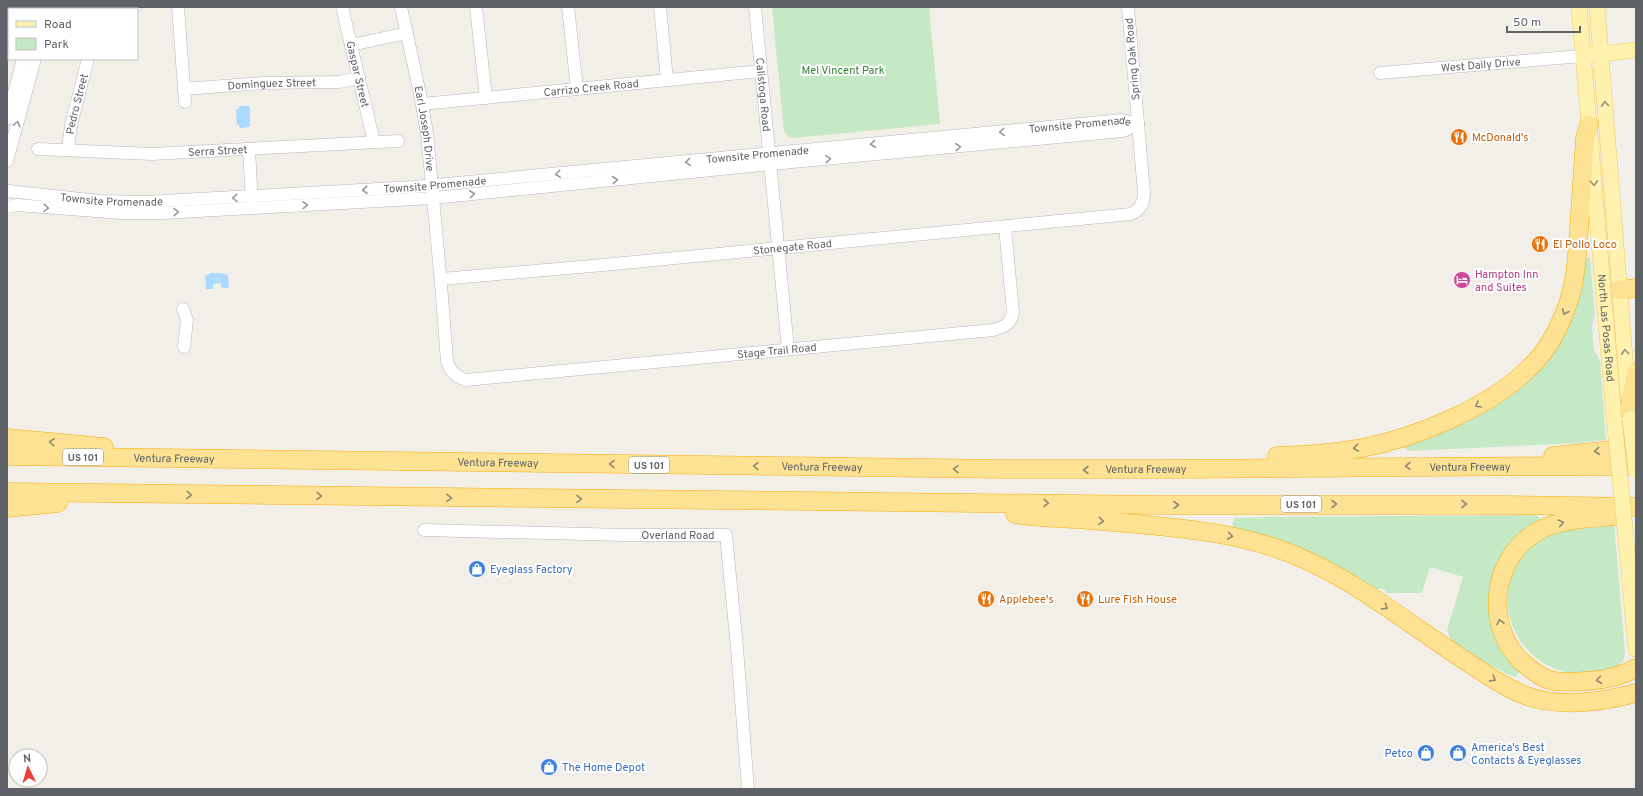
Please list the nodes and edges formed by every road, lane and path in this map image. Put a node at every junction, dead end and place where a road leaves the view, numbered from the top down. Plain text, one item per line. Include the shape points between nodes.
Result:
1 (135, 7) edge
2 (178, 7) edge
3 (342, 7) edge
4 (401, 7) edge
5 (476, 7) edge
6 (568, 7) edge
7 (660, 7) edge
8 (755, 7) edge
9 (1128, 7) edge
10 (1579, 7) edge
11 (1597, 7) edge
12 (120, 8) edge
13 (406, 33) junction
14 (351, 46) junction
15 (1636, 50) edge
16 (1601, 53) junction
17 (1582, 56) junction
18 (23, 60) edge
19 (35, 60) edge
20 (88, 60) edge
21 (761, 71) junction
22 (1380, 73) dead end
23 (359, 78) junction
24 (667, 80) junction
25 (184, 89) junction
26 (577, 89) junction
27 (486, 98) junction
28 (185, 102) dead end
29 (422, 104) junction
30 (7, 119) edge
31 (1138, 124) junction
32 (1589, 125) junction
33 (398, 140) dead end
34 (374, 142) junction
35 (38, 149) dead end
36 (68, 149) junction
37 (249, 149) junction
38 (770, 159) junction
39 (7, 161) edge
40 (433, 192) junction
41 (7, 194) edge
42 (252, 202) junction
43 (1142, 206) joint
44 (7, 207) edge
45 (1005, 227) junction
46 (779, 248) junction
47 (441, 279) junction
48 (1620, 290) edge
49 (183, 309) dead end
50 (184, 347) dead end
51 (788, 350) junction
52 (450, 370) joint
53 (1636, 372) edge
54 (1624, 415) junction
55 (7, 438) edge
56 (1636, 448) edge
57 (7, 456) edge
58 (160, 458) junction
59 (1447, 466) junction
60 (1636, 466) edge
61 (1139, 470) junction
62 (1636, 471) edge
63 (7, 492) edge
64 (150, 494) junction
65 (965, 502) junction
66 (1636, 507) edge
67 (7, 508) edge
68 (1636, 515) edge
69 (424, 530) dead end
70 (1636, 649) edge
71 (1636, 668) edge
72 (1636, 693) edge
73 (748, 789) edge

1 - 12 street
2 - 25 street
3 - 14 street, Gaspar Street
4 - 13 street, Earl Joseph Drive
5 - 27 street
6 - 26 street
7 - 24 street
8 - 21 street, Calistoga Road
9 - 31 street, Spring Oak Road
10 - 17 main road, North Las Posas Road
11 - 16 main road, North Las Posas Road
13 - 14 street
13 - 29 street, Earl Joseph Drive
14 - 23 street, Gaspar Street
15 - 16 main road
16 - 17 main road
48 -> 16 main road, North Las Posas Road
17 - 22 street, West Daily Drive
17 - 32 main road, North Las Posas Road
18 - 30 street
39 -> 19 street
20 - 36 street, Pedro Street via 71,125
21 - 24 street, Carrizo Creek Road
21 - 38 street, Calistoga Road
23 - 25 street, Dominguez Street via 339,82 263,83
23 - 34 street, Gaspar Street
24 - 26 street, Carrizo Creek Road
25 - 28 street
26 - 27 street, Carrizo Creek Road
27 - 29 street, Carrizo Creek Road
29 - 40 street, Earl Joseph Drive
31 - 38 street, Townsite Promenade via 1123,131
31 - 43 street, Spring Oak Road via 1144,193
32 -> 48 main road, North Las Posas Road
32 -> 61 highway via 1585,138 1576,266 1571,296 1554,335 1533,364 1514,382 1471,409 1442,422 1363,448
33 - 34 street, Serra Street
34 - 37 street, Serra Street
35 - 36 street, Serra Street
36 - 37 street, Serra Street via 152,154
37 - 42 street
38 - 40 street, Townsite Promenade
38 - 46 street, Calistoga Road
40 - 42 street, Townsite Promenade
40 - 47 street, Earl Joseph Drive
42 -> 41 street, Townsite Promenade via 122,202
44 -> 42 street, Townsite Promenade via 17,205 138,213
43 - 45 street, Stonegate Road via 1126,215
45 - 46 street, Stonegate Road
45 - 51 street, Stage Trail Road via 1013,312 1009,323 1002,328
46 - 47 street, Stonegate Road
46 - 51 street, Calistoga Road
47 - 52 street, Earl Joseph Drive via 446,361
48 - 54 main road, North Las Posas Road
49 - 50 street via 187,320
51 - 52 street, Stage Trail Road via 466,380 457,377
53 - 54 highway
54 - 62 main road, North Las Posas Road, bridge
54 - 70 main road, North Las Posas Road, bridge via 1626,540
58 -> 55 highway via 123,449
56 -> 59 highway
57 - 58 highway, Ventura Freeway / US 101
61 -> 58 highway, Ventura Freeway / US 101
59 - 60 highway, Ventura Freeway / US 101
59 -> 61 highway, Ventura Freeway / US 101
63 - 64 highway, US 101
64 -> 65 highway, US 101
64 - 67 highway
65 -> 66 highway, US 101 via 1161,505 1505,504
65 -> 72 highway via 1018,514 1197,531 1260,542 1289,552 1332,573 1496,682 1524,695 1545,701 1562,702 1621,697
71 -> 68 highway via 1602,680 1563,682 1536,674 1507,643 1499,619 1498,605 1500,581 1510,560 1526,539 1541,529 1581,520
69 - 73 street, Overland Road via 726,535

